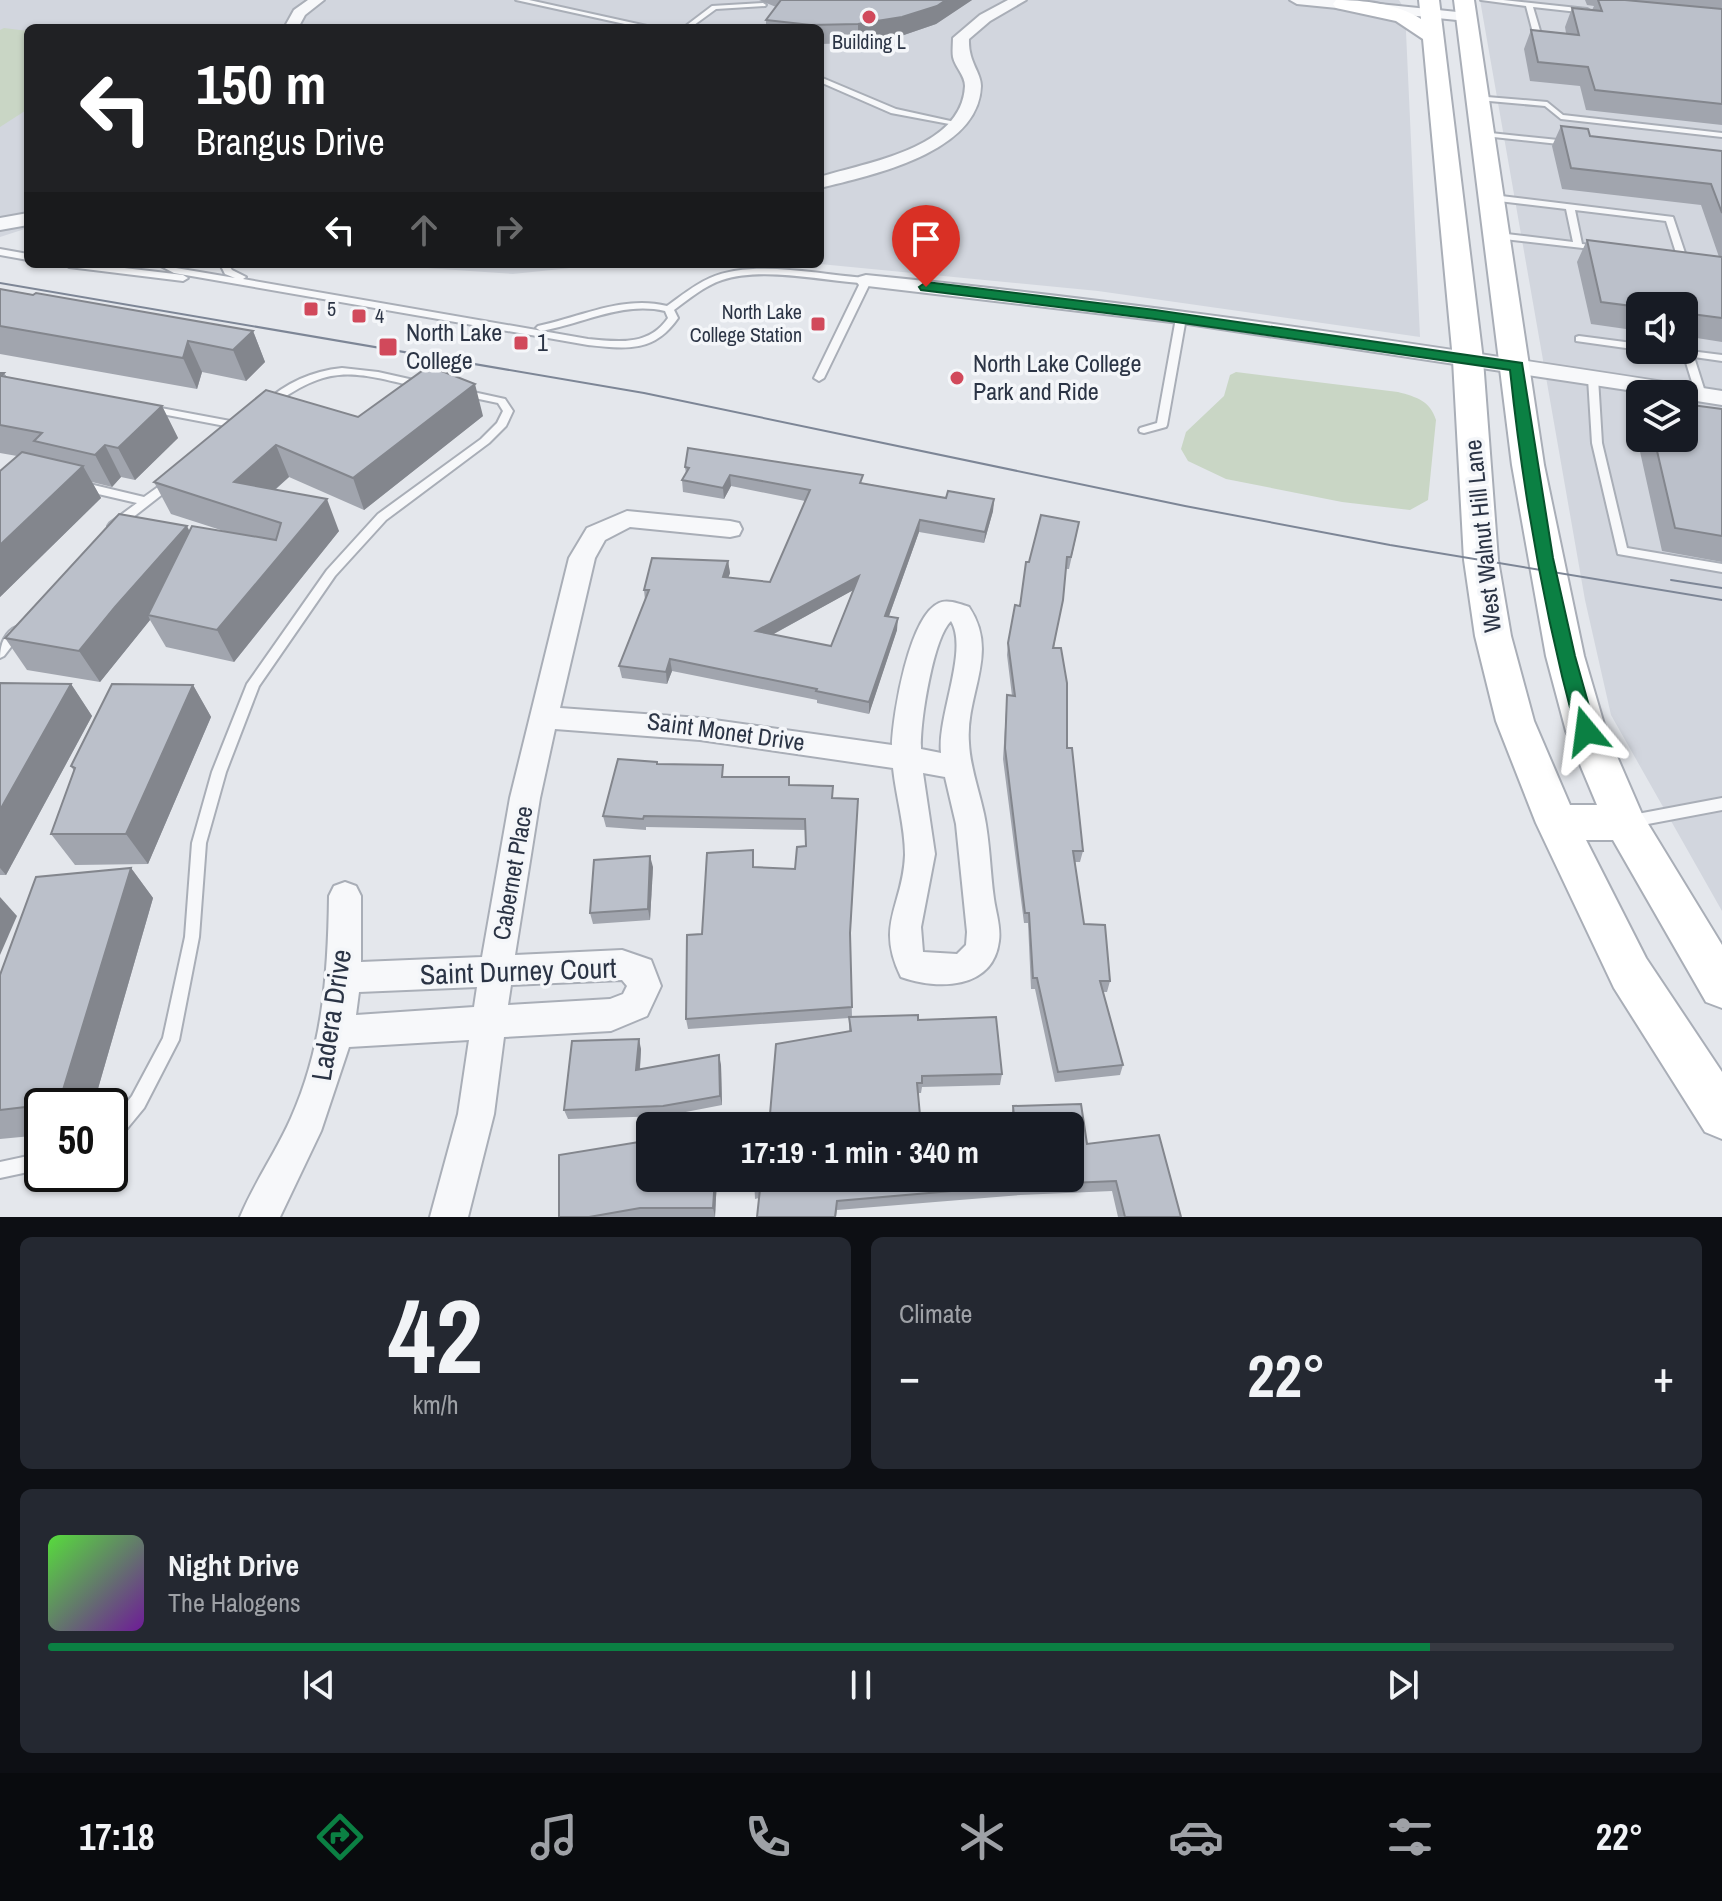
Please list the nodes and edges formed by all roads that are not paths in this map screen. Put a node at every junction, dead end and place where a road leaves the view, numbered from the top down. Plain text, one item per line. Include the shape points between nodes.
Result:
1 (317, 0) edge
2 (519, 0) edge
3 (1019, 0) edge
4 (1297, 0) edge
5 (1484, 0) edge
6 (1343, 4) junction
7 (763, 5) dead end
8 (1529, 5) junction
9 (1430, 6) edge
10 (1466, 8) edge
11 (1603, 13) edge
12 (293, 24) edge
13 (634, 24) edge
14 (691, 24) edge
15 (1433, 37) junction
16 (1540, 44) edge
17 (824, 81) edge
18 (1478, 98) junction
19 (960, 124) junction
20 (1484, 134) junction
21 (1722, 135) edge
22 (1579, 144) edge
23 (824, 182) edge
24 (1493, 198) junction
25 (1570, 207) junction
26 (24, 220) edge
27 (0, 224) edge
28 (1498, 236) junction
29 (1578, 246) junction
30 (1608, 250) edge
31 (0, 252) edge
32 (24, 256) edge
33 (1668, 257) edge
34 (100, 268) edge
35 (170, 268) edge
36 (226, 268) edge
37 (866, 281) junction
38 (266, 286) junction
39 (669, 309) junction
40 (1181, 318) junction
41 (516, 329) junction
42 (1579, 339) dead end
43 (1626, 345) edge
44 (1698, 355) edge
45 (1722, 358) edge
46 (1468, 360) junction
47 (1694, 364) edge
48 (1517, 367) junction
49 (819, 378) dead end
50 (1593, 378) junction
51 (1712, 396) edge
52 (138, 407) edge
53 (241, 426) junction
54 (1144, 430) dead end
55 (229, 435) edge
56 (182, 473) edge
57 (63, 482) edge
58 (146, 501) junction
59 (730, 529) dead end
60 (105, 533) edge
61 (1722, 568) edge
62 (25, 622) edge
63 (0, 630) edge
64 (16, 633) junction
65 (0, 653) edge
66 (544, 718) junction
67 (906, 759) junction
68 (958, 767) junction
69 (1722, 804) edge
70 (1625, 822) junction
71 (1557, 823) junction
72 (345, 896) dead end
73 (496, 971) junction
74 (344, 978) junction
75 (1722, 987) edge
76 (489, 1022) junction
77 (334, 1032) junction
78 (128, 1114) edge
79 (1722, 1115) edge
80 (24, 1165) edge
81 (0, 1170) edge
82 (259, 1217) edge
83 (449, 1217) edge

1 - 12 street
2 - 13 lane
3 - 19 street via 961,38 961,57 973,81 971,107
4 - 6 street
5 - 8 lane
6 - 9 street
6 - 15 main road via 1403,16
7 - 14 lane via 714,7
8 - 11 lane
8 - 16 lane
9 - 10 street
9 - 15 main road, West Walnut Hill Lane
10 - 18 main road
15 - 46 main road, West Walnut Hill Lane
17 - 19 lane via 894,111
18 - 20 main road
18 - 21 lane via 1547,104 1561,117
19 - 23 street via 916,152
20 - 22 lane
20 - 24 main road
24 - 25 lane
24 - 28 main road
25 - 29 lane
25 - 33 lane via 1670,219 1683,259
26 - 27 street
28 - 29 lane
28 - 48 main road
29 - 30 lane
31 - 32 lane
34 - 38 lane
35 - 38 lane
36 - 38 lane
37 - 39 lane via 724,276
37 - 40 street
37 - 49 lane
38 - 41 lane
39 - 41 lane via 656,304 621,306 575,323
39 - 41 lane via 673,318 666,330 625,346
40 - 46 street
40 - 54 lane via 1162,425
42 - 43 lane
44 - 45 lane
46 - 48 street
46 - 71 main road, West Walnut Hill Lane via 1481,560 1493,636 1515,721
47 - 51 lane
48 - 50 street
48 - 70 main road via 1535,508 1565,656 1586,731
50 - 51 street
50 - 61 lane via 1597,443 1622,551
52 - 53 lane
53 - 55 lane
53 - 78 lane via 304,379 331,369 501,401 508,411 485,441 382,517 331,573 253,684 199,843 192,937 171,1040
56 - 58 lane
57 - 58 lane
58 - 60 lane
59 - 66 street, Cabernet Place via 627,519 596,534 582,558
62 - 64 lane
63 - 64 lane
64 - 65 lane
66 - 67 street, Saint Monet Drive via 711,728
66 - 73 street, Cabernet Place
67 - 68 street, Saint Monet Drive
67 - 68 street via 913,688 930,630 939,615 955,610 967,617 969,634 954,733
67 - 68 street via 921,873 904,927 904,955 913,966 948,971 969,965 979,954 985,927
69 - 70 lane
70 - 71 main road
70 - 75 main road
71 - 79 main road, West Walnut Hill Lane via 1630,973
72 - 74 street, Ladera Drive
73 - 74 street, Saint Durney Court
73 - 76 street, Cabernet Place
73 - 76 street, Saint Durney Court via 622,965 639,971 644,986 635,1005 611,1015
74 - 77 street, Ladera Drive
76 - 77 street, Saint Durney Court
76 - 83 street, Cabernet Place via 476,1114
77 - 82 street, Ladera Drive via 320,1091 284,1175
80 - 81 lane

